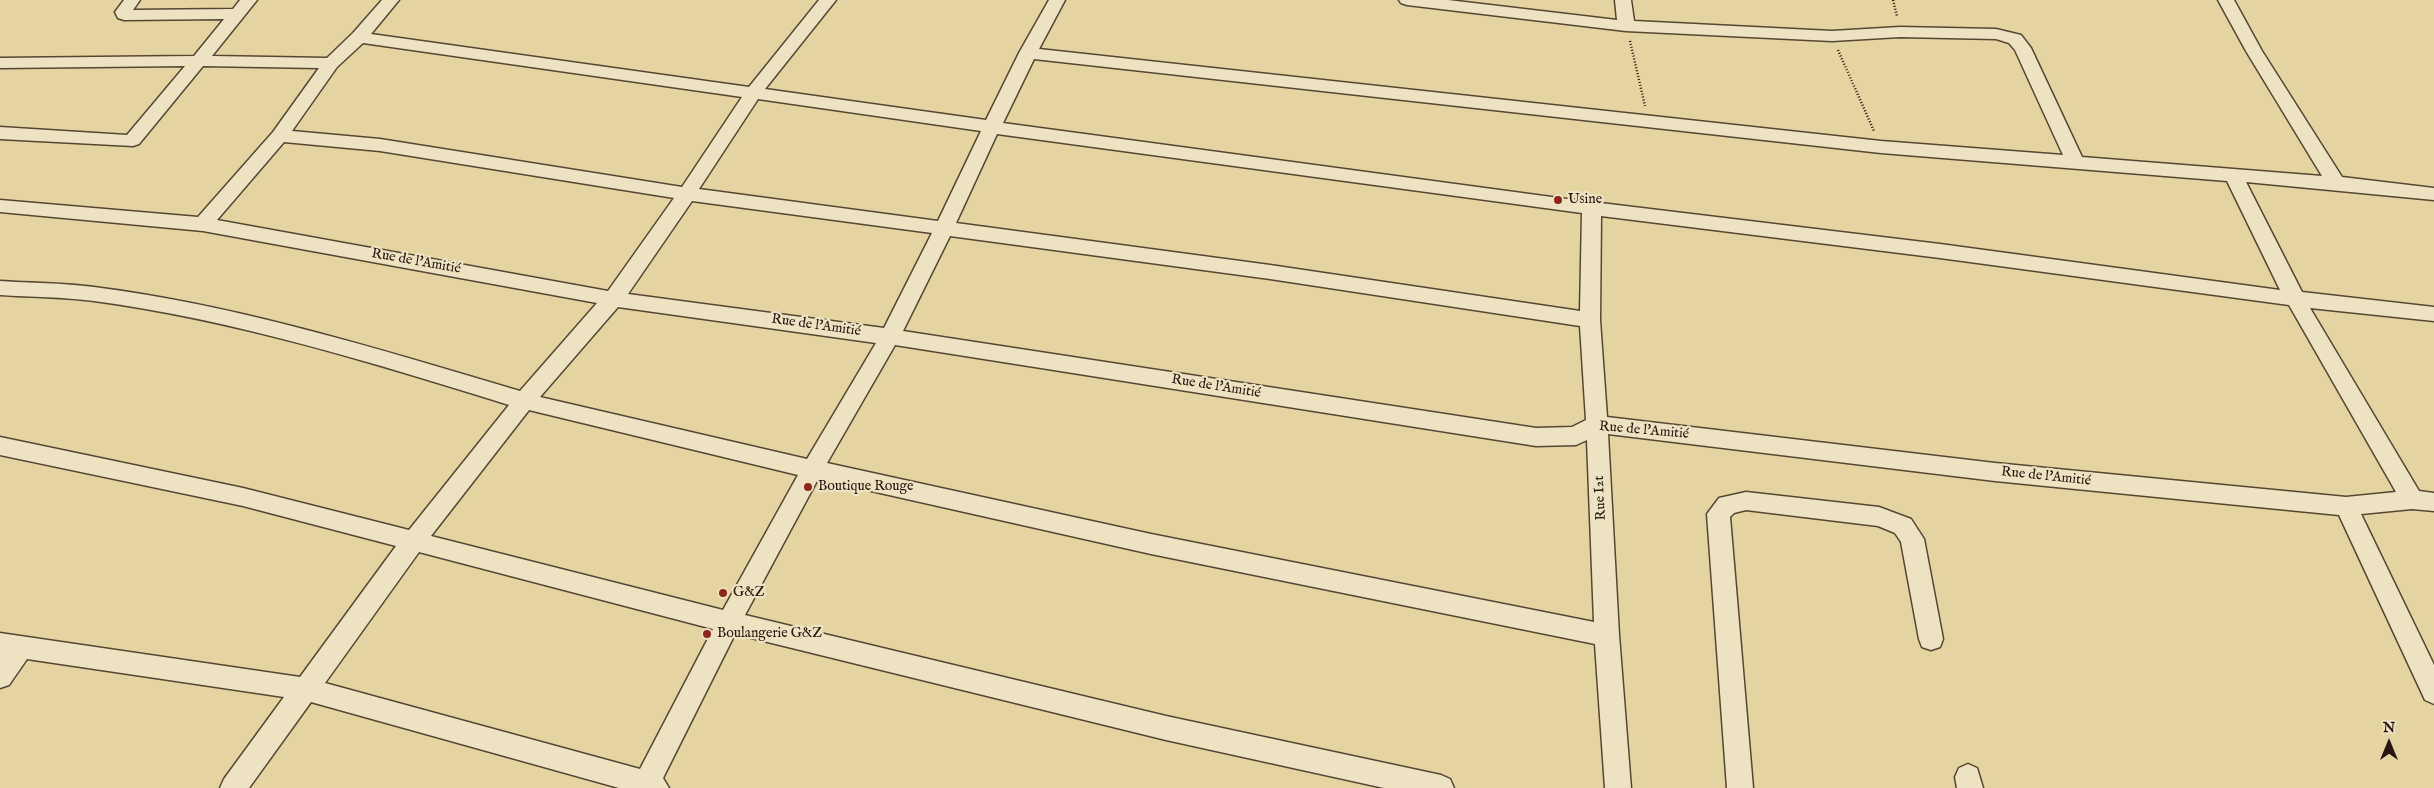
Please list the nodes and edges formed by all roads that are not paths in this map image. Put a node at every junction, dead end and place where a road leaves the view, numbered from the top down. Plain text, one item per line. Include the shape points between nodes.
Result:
1 (132, 0) edge
2 (249, 0) edge
3 (392, 0) edge
4 (828, 0) edge
5 (1057, 0) edge
6 (1407, 0) edge
7 (1623, 0) edge
8 (2226, 0) edge
9 (238, 14) junction
10 (1626, 26) junction
11 (359, 37) junction
12 (1027, 53) junction
13 (200, 61) junction
14 (0, 63) edge
15 (331, 63) junction
16 (753, 93) junction
17 (991, 127) junction
18 (0, 133) edge
19 (279, 136) junction
20 (2074, 162) junction
21 (2234, 176) junction
22 (2336, 183) junction
23 (686, 194) junction
24 (2434, 194) edge
25 (0, 206) edge
26 (1592, 208) junction
27 (204, 224) junction
28 (945, 228) junction
29 (0, 288) edge
30 (613, 299) junction
31 (2295, 299) junction
32 (2434, 314) edge
33 (1590, 320) junction
34 (890, 336) junction
35 (524, 401) junction
36 (1596, 424) junction
37 (0, 446) edge
38 (812, 469) junction
39 (2412, 500) junction
40 (2434, 502) edge
41 (2346, 506) junction
42 (413, 542) junction
43 (728, 622) junction
44 (1607, 635) junction
45 (1931, 639) dead end
46 (11, 645) edge
47 (0, 677) edge
48 (305, 689) junction
49 (2434, 692) edge
50 (649, 786) edge
51 (233, 788) edge
52 (1441, 788) edge
53 (1618, 788) edge
54 (1740, 788) edge

1 - 9 street via 122,12 124,15
2 - 9 street
3 - 11 street
4 - 16 street
5 - 12 street
6 - 10 street
7 - 10 street
8 - 22 street
9 - 13 street
10 - 20 street via 1832,36 1900,32 1996,34 2015,39 2023,48
11 - 15 street
11 - 16 street
12 - 17 street
12 - 20 street via 1881,147
13 - 14 street
13 - 15 street
13 - 18 street via 133,140
15 - 19 street
16 - 17 street
16 - 23 street
17 - 26 street
17 - 28 street
19 - 23 street via 380,145
19 - 27 street
20 - 21 street
21 - 22 street
21 - 31 street
22 - 24 street
23 - 28 street
23 - 30 street
25 - 27 street, Rue de l'Amitié
26 - 31 street
26 - 33 street, Rue I2t
27 - 30 street, Rue de l'Amitié
28 - 33 street via 1280,273
28 - 34 street
29 - 35 street via 94,294 221,317 372,355
30 - 34 street, Rue de l'Amitié
30 - 35 street
31 - 32 street
31 - 39 street
33 - 36 street, Rue I2t
34 - 36 street, Rue de l'Amitié via 1536,437 1576,436
34 - 38 street
35 - 38 street
35 - 42 street
36 - 41 street, Rue de l'Amitié via 1995,472
36 - 44 street, Rue I2t
37 - 42 street via 243,497
38 - 43 street
38 - 44 street via 1151,544
39 - 40 street, Rue de l'Amitié
39 - 41 street, Rue de l'Amitié
41 - 49 street
42 - 43 street
42 - 48 street
43 - 50 street
43 - 52 street via 1166,728
44 - 53 street, Rue I2t
45 - 54 street via 1912,539 1902,526 1879,518 1765,503 1746,501 1727,505 1718,514
46 - 47 street
46 - 48 street
48 - 50 street
48 - 51 street

